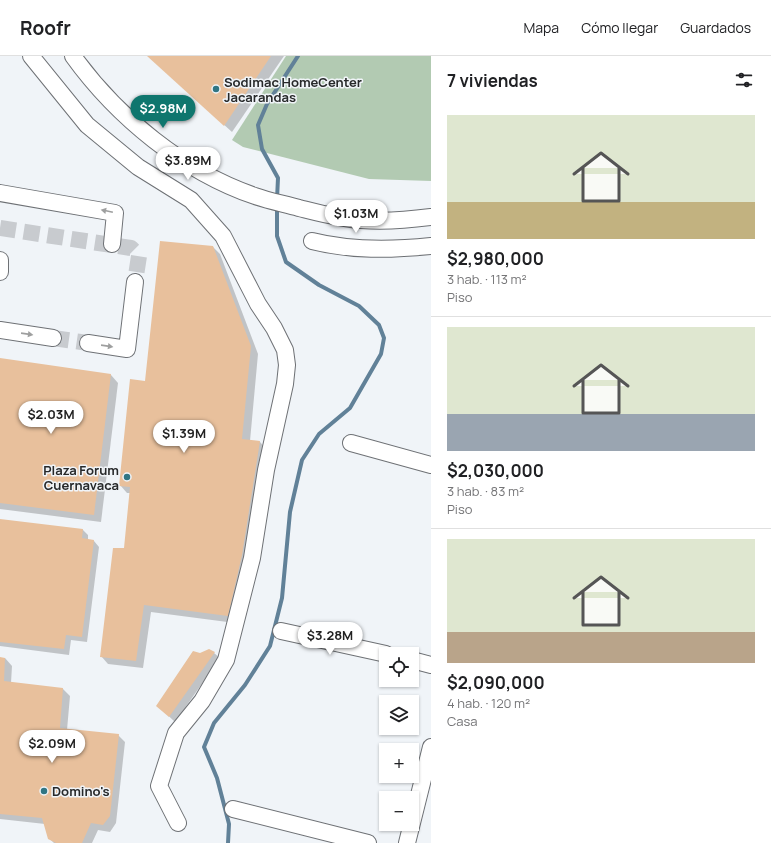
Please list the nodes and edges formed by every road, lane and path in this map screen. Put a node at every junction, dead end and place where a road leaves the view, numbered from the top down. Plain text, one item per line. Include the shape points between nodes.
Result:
1 (31, 56) edge
2 (73, 56) edge
3 (0, 193) edge
4 (431, 217) edge
5 (312, 241) dead end
6 (112, 244) dead end
7 (431, 246) edge
8 (136, 282) tunnel mouth
9 (0, 330) edge
10 (53, 338) tunnel mouth
11 (88, 343) tunnel mouth
12 (351, 443) dead end
13 (431, 465) edge
14 (281, 631) dead end
15 (379, 652) edge
16 (419, 662) edge
17 (431, 665) edge
18 (431, 746) edge
19 (232, 809) dead end
20 (178, 823) dead end
21 (368, 843) edge
22 (407, 843) edge

1 - 20 street via 87,125 138,167 191,200 223,236 285,350 285,384 266,470 252,558 226,660 202,701 176,733 159,786
2 - 4 street via 86,74 153,139 185,163 224,183 255,196 284,204 361,220
6 -> 3 street via 115,213
5 - 7 street via 334,247 391,250
11 -> 8 street via 127,349
9 -> 10 street
12 - 13 street
14 - 15 street
16 - 17 street
18 - 22 street
19 - 21 street

